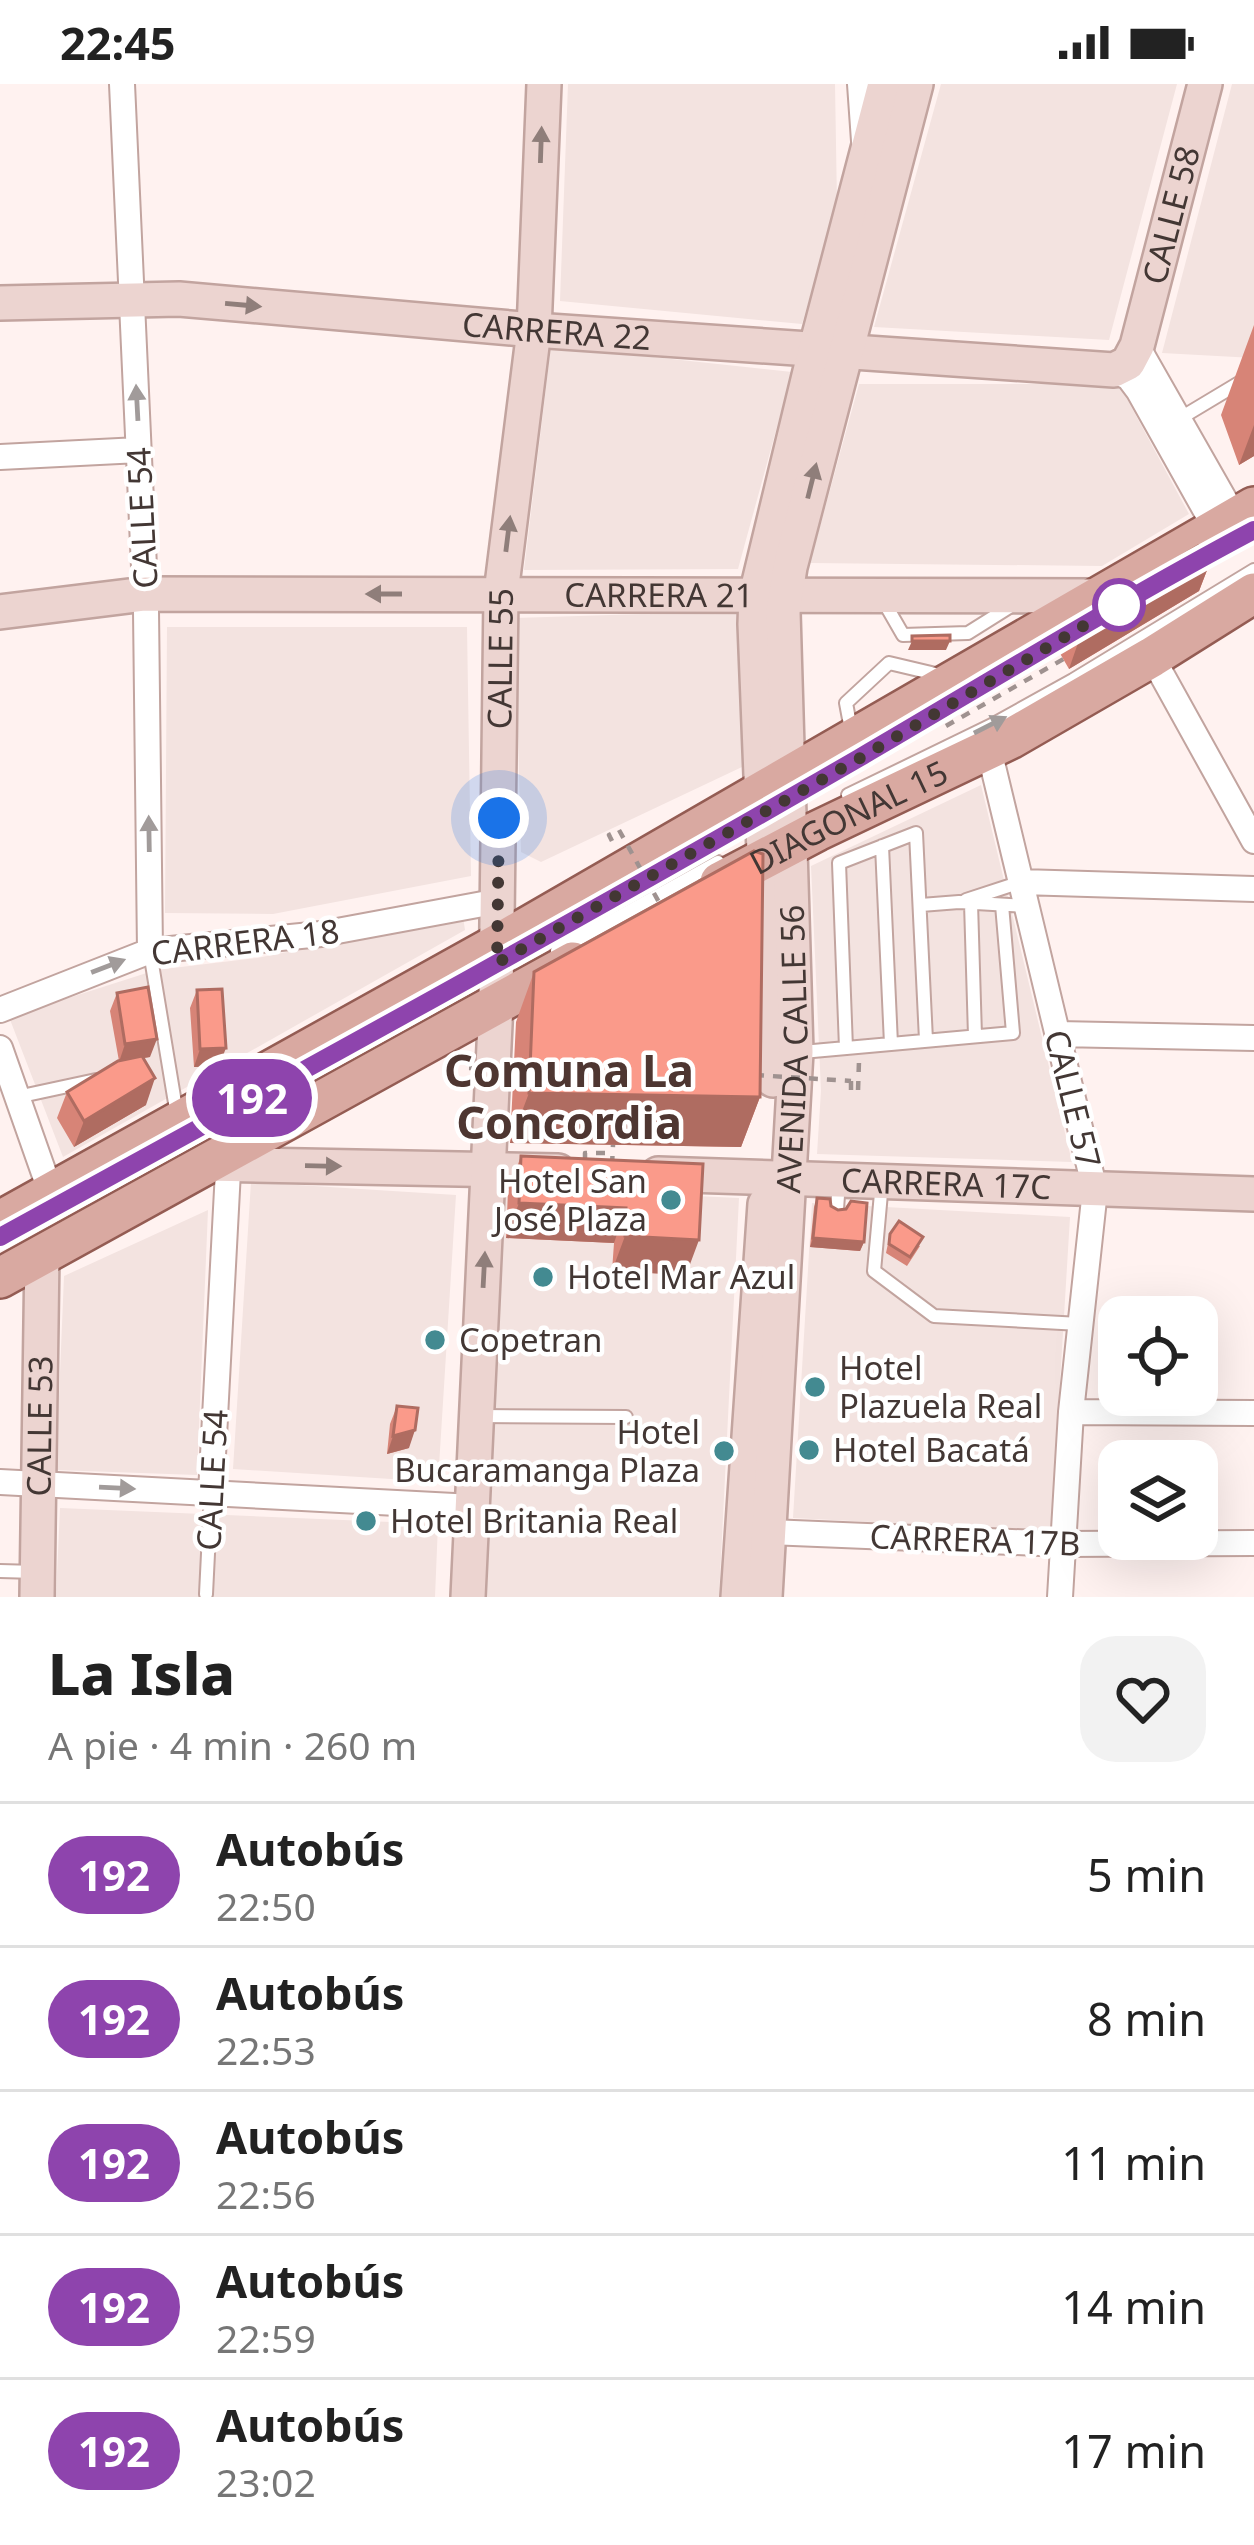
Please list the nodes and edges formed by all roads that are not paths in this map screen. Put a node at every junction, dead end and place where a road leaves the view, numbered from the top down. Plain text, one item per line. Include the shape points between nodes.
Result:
1 (122, 84) edge
2 (544, 84) edge
3 (860, 84) edge
4 (885, 84) edge
5 (916, 84) edge
6 (1205, 84) edge
7 (865, 162) junction
8 (132, 298) junction
9 (0, 303) edge
10 (534, 330) junction
11 (831, 351) junction
12 (1125, 358) junction
13 (1254, 374) edge
14 (1179, 419) junction
15 (139, 450) junction
16 (0, 457) edge
17 (1235, 527) edge
18 (1254, 570) edge
19 (1254, 592) edge
20 (501, 593) junction
21 (146, 594) junction
22 (770, 595) junction
23 (1100, 596) junction
24 (0, 612) edge
25 (1152, 657) junction
26 (988, 750) junction
27 (828, 806) dead end
28 (772, 822) junction
29 (1254, 841) edge
30 (882, 846) junction
31 (1254, 889) edge
32 (1016, 898) junction
33 (499, 901) junction
34 (965, 903) junction
35 (921, 905) junction
36 (150, 951) junction
37 (544, 958) dead end
38 (498, 973) junction
39 (0, 1010) edge
40 (1058, 1034) junction
41 (975, 1036) junction
42 (1254, 1038) edge
43 (926, 1040) junction
44 (891, 1044) junction
45 (853, 1047) junction
46 (0, 1048) edge
47 (796, 1052) junction
48 (168, 1064) junction
49 (146, 1069) edge
50 (104, 1078) edge
51 (17, 1097) junction
52 (178, 1122) junction
53 (221, 1160) junction
54 (124, 1169) dead end
55 (489, 1170) junction
56 (778, 1178) junction
57 (881, 1182) junction
58 (1095, 1190) junction
59 (51, 1193) junction
60 (1254, 1194) edge
61 (0, 1221) edge
62 (0, 1237) edge
63 (42, 1254) junction
64 (0, 1278) edge
65 (1081, 1324) junction
66 (1071, 1412) junction
67 (1254, 1412) edge
68 (477, 1416) junction
69 (626, 1417) dead end
70 (0, 1482) edge
71 (39, 1484) junction
72 (211, 1493) junction
73 (473, 1507) junction
74 (769, 1532) junction
75 (1063, 1544) junction
76 (1254, 1544) edge
77 (0, 1570) edge
78 (37, 1584) edge
79 (206, 1594) dead end
80 (468, 1597) edge
81 (738, 1597) edge
82 (765, 1597) edge
83 (1060, 1597) edge

1 - 8 street, CALLE 54
10 -> 2 street, CALLE 55
3 - 7 street
4 - 7 street, AVENIDA CALLE 56
5 - 11 street, AVENIDA CALLE 56
6 - 12 street, CALLE 58
7 - 11 street, AVENIDA CALLE 56
8 - 9 street, CARRERA 22
8 -> 10 street, CARRERA 22
15 -> 8 street, CALLE 54
10 - 11 street, CARRERA 22
20 -> 10 street, CALLE 55
11 - 12 street, CARRERA 22
11 - 22 street, AVENIDA CALLE 56
12 - 14 street
12 - 17 street via 1129,378
13 - 14 lane
14 - 17 street
15 - 16 street
15 - 21 street, CALLE 54
17 - 23 main road, DIAGONAL 15
27 -> 18 lane via 1053,692
19 - 25 main road, DIAGONAL 15
20 -> 21 street, CARRERA 21
20 - 22 street, CARRERA 21
20 - 33 street, CALLE 55
21 - 24 street, CARRERA 21
36 -> 21 street, CALLE 54
22 - 23 street, CARRERA 21
22 - 28 street, AVENIDA CALLE 56 via 782,647
23 - 28 main road, DIAGONAL 15 via 853,739
25 - 26 main road, DIAGONAL 15
25 - 29 street
26 - 28 main road, DIAGONAL 15
26 - 32 street, CALLE 57
28 - 37 lane
28 - 38 main road, DIAGONAL 15
28 - 38 main road, DIAGONAL 15
28 - 47 street, AVENIDA CALLE 56
28 - 56 street, AVENIDA CALLE 56
30 - 35 lane via 916,833
30 - 44 lane
30 - 45 lane via 839,863
31 - 32 street
32 - 34 lane
32 - 34 lane
32 - 40 street, CALLE 57
32 - 41 lane via 1013,1033
33 - 36 street, CARRERA 18 via 321,934
33 - 38 street, CALLE 55
34 - 35 lane
34 - 41 lane
35 - 43 lane
39 -> 36 street, CARRERA 18
36 - 48 lane
38 - 52 main road, DIAGONAL 15
38 - 53 main road, DIAGONAL 15
38 - 55 street, CALLE 55
40 - 42 street
40 - 58 street, CALLE 57
41 - 43 lane
43 - 44 lane
44 - 45 lane
45 - 47 lane
46 - 51 street
47 - 56 street, AVENIDA CALLE 56
48 - 49 lane
48 - 52 lane
50 - 51 lane
51 - 59 street
52 - 59 main road, DIAGONAL 15
53 -> 55 street, CARRERA 17C
53 - 63 main road, DIAGONAL 15
53 - 72 street, CALLE 54
54 - 62 lane
55 - 56 street, CARRERA 17C via 606,1161
68 -> 55 street, CALLE 55
56 - 57 street, CARRERA 17C via 838,1195
56 - 74 street, AVENIDA CALLE 56 via 796,1231
56 - 81 street, AVENIDA CALLE 56
57 - 58 street, CARRERA 17C
57 - 65 lane via 874,1270 934,1316
58 - 60 street, CARRERA 17C
58 - 65 street, CALLE 57
59 - 61 main road, DIAGONAL 15
63 - 64 main road, DIAGONAL 15
63 - 71 street, CALLE 53
65 - 66 street, CALLE 57
66 - 67 street
66 - 75 street, CALLE 57
68 - 69 lane
68 - 73 street, CALLE 55
70 - 71 street
71 -> 72 street
71 - 78 street, CALLE 53
72 - 73 street
72 - 79 lane, CALLE 54
73 - 80 street, CALLE 55
74 - 75 street, CARRERA 17B
74 - 82 street, AVENIDA CALLE 56
75 - 76 street, CARRERA 17B
75 - 83 street, CALLE 57
77 - 78 lane

